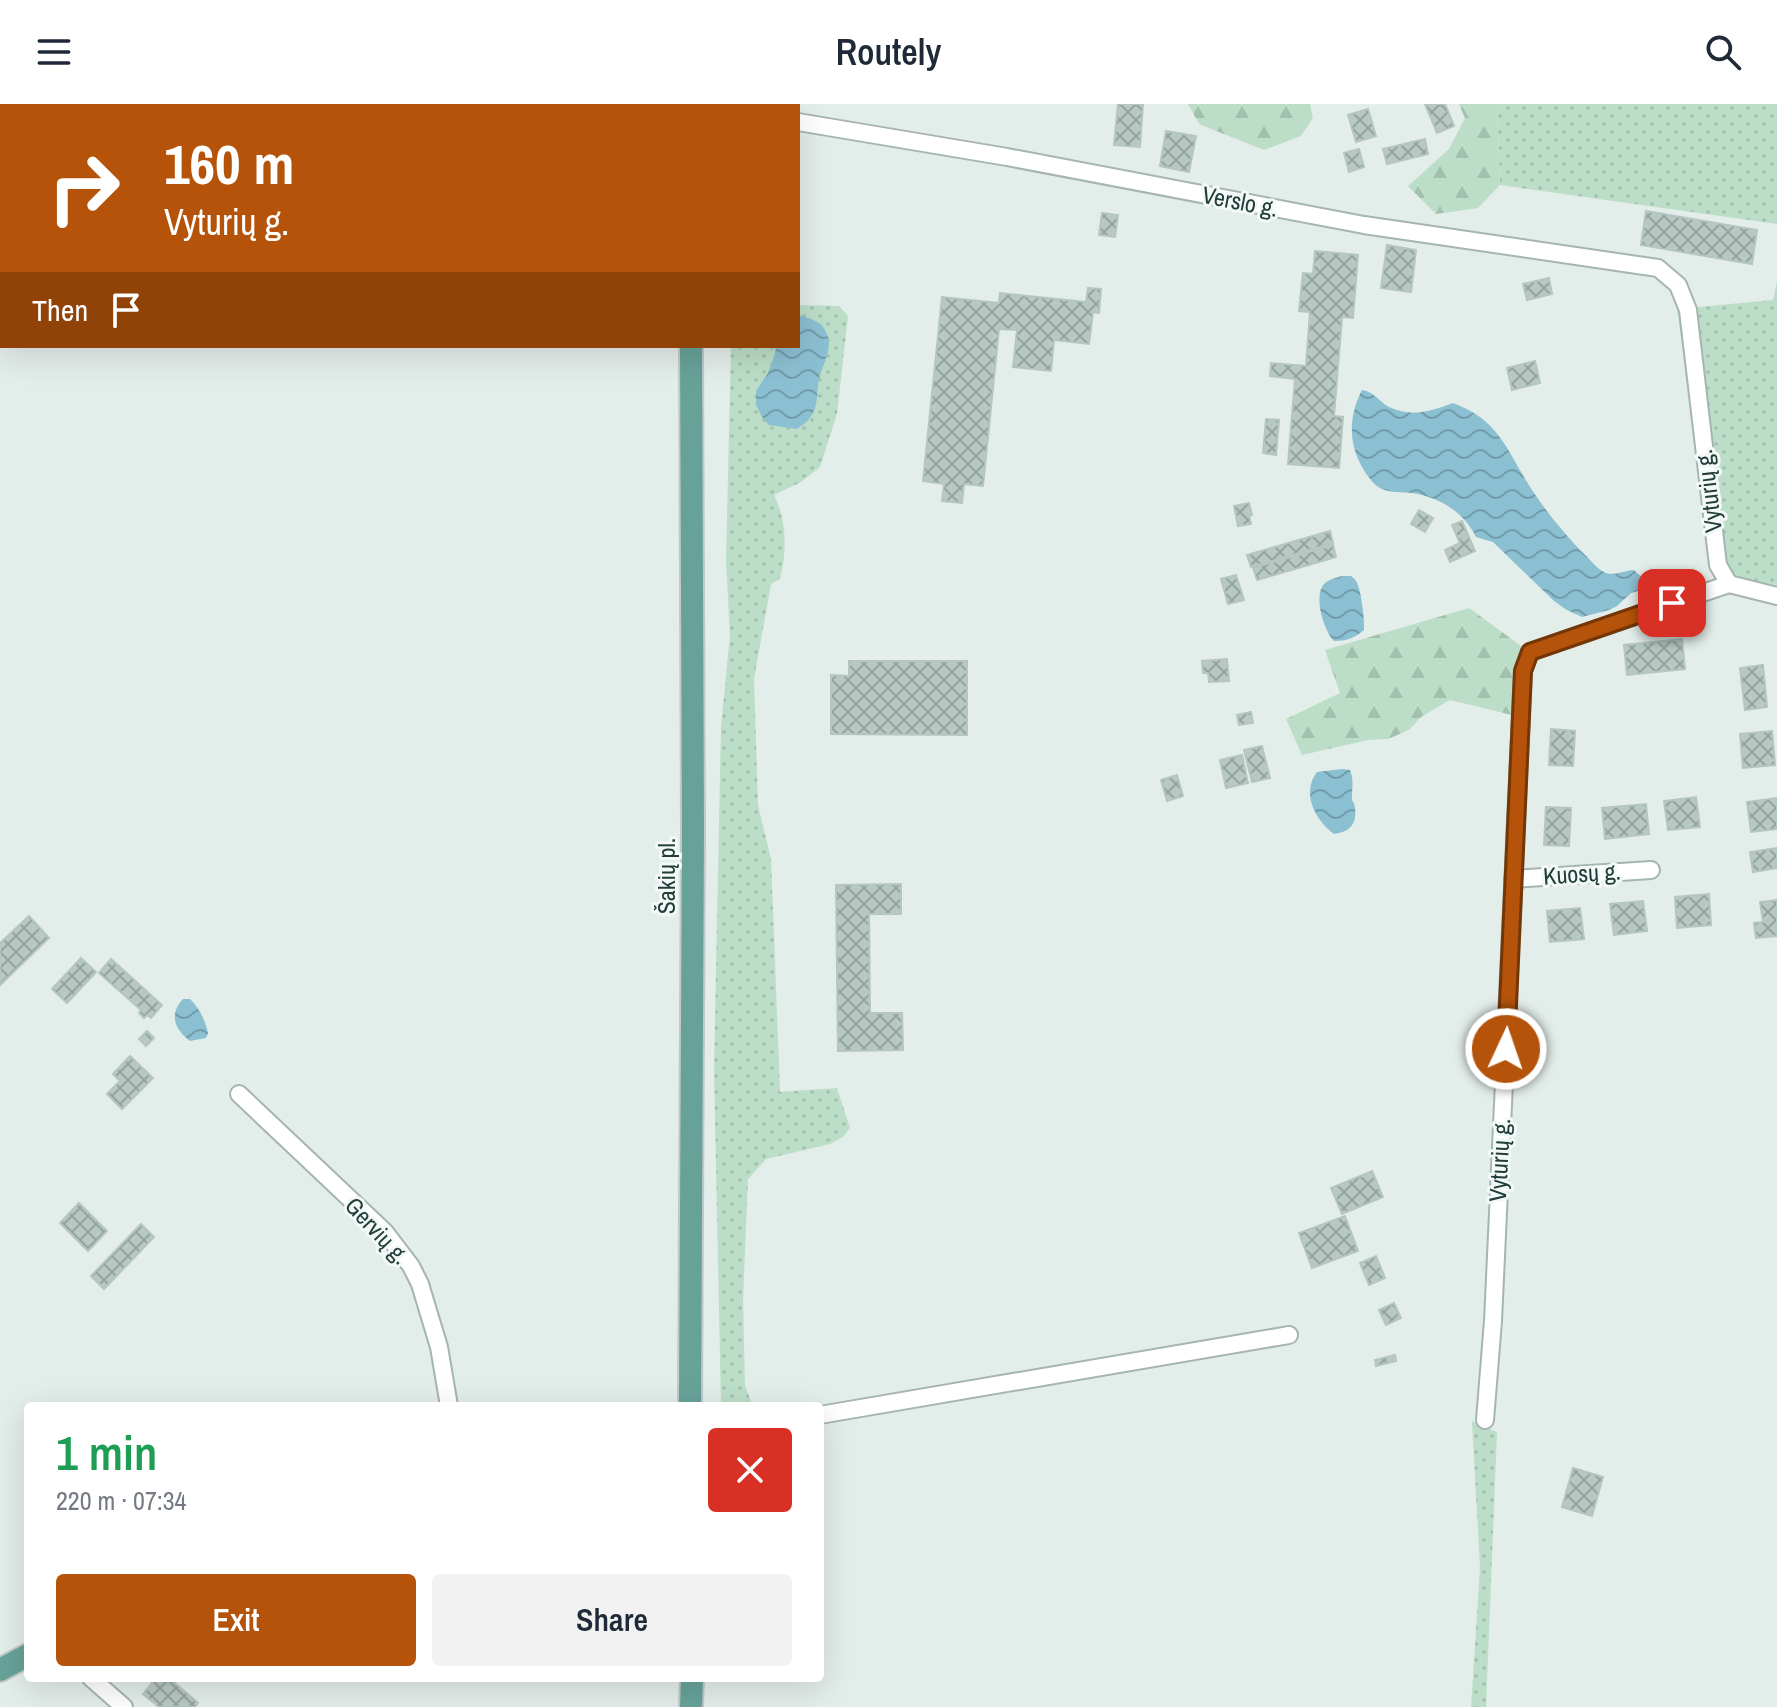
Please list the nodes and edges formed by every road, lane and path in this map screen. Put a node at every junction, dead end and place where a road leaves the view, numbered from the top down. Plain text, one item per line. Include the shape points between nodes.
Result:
1 (800, 122) edge
2 (1678, 285) joint
3 (691, 348) edge
4 (1729, 584) junction
5 (1777, 596) edge
6 (1651, 870) dead end
7 (1513, 879) junction
8 (239, 1094) dead end
9 (1289, 1335) dead end
10 (448, 1402) edge
11 (690, 1402) edge
12 (824, 1414) edge
13 (1485, 1420) dead end
14 (24, 1657) edge
15 (0, 1670) edge
16 (96, 1682) edge
17 (692, 1682) edge
18 (124, 1707) edge
19 (691, 1707) edge

1 - 2 street, Verslo g. via 1364,225 1658,268
2 - 4 street, Vyturių g. via 1688,310 1718,565
3 - 11 main road, Šakių pl.
4 - 5 street
4 - 7 street, Vyturių g. via 1530,652 1523,671
6 - 7 street, Kuosų g.
7 - 13 street, Vyturių g.
8 - 10 street, Gervių g. via 385,1232 411,1266 439,1347
9 - 12 street
14 - 15 main road
16 - 18 street
17 - 19 main road

